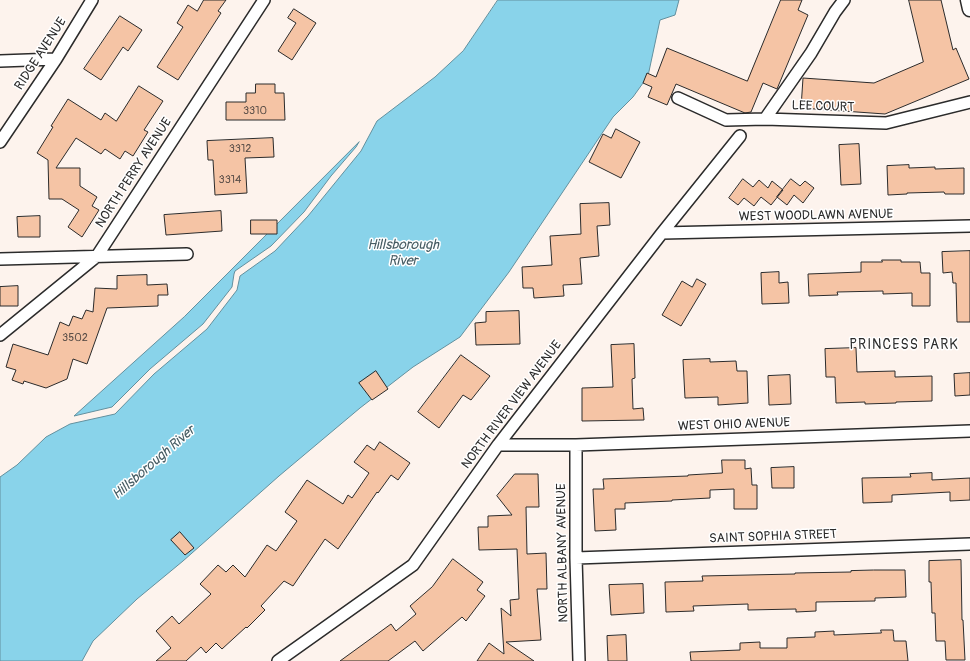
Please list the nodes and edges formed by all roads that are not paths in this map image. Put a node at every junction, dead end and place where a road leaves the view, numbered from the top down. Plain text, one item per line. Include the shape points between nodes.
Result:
1 (92, 0) edge
2 (264, 0) edge
3 (844, 0) edge
4 (968, 0) edge
5 (970, 9) edge
6 (56, 59) junction
7 (0, 61) edge
8 (678, 98) dead end
9 (970, 102) edge
10 (765, 119) junction
11 (740, 136) dead end
12 (0, 142) edge
13 (970, 226) edge
14 (662, 233) junction
15 (187, 254) dead end
16 (97, 256) junction
17 (0, 259) edge
18 (0, 335) edge
19 (970, 431) edge
20 (498, 445) junction
21 (576, 445) junction
22 (970, 544) edge
23 (576, 558) junction
24 (278, 661) edge
25 (579, 661) edge

1 - 6 street, RIDGE AVENUE
2 - 16 street, NORTH PERRY AVENUE
3 - 10 street
4 - 5 street
6 - 7 street
6 - 12 street, RIDGE AVENUE
8 - 10 street, LEE COURT via 726,120
9 - 10 street, LEE COURT via 886,123
11 - 14 street, NORTH RIVER VIEW AVENUE
13 - 14 street, WEST WOODLAWN AVENUE
14 - 20 street, NORTH RIVER VIEW AVENUE
15 - 16 street
16 - 17 street
16 - 18 street, NORTH PERRY AVENUE
19 - 21 street, WEST OHIO AVENUE
20 - 21 street, WEST OHIO AVENUE
20 - 24 street, NORTH RIVER VIEW AVENUE via 413,565
21 - 23 street, NORTH ALBANY AVENUE
22 - 23 street, SAINT SOPHIA STREET
23 - 25 street, NORTH ALBANY AVENUE

